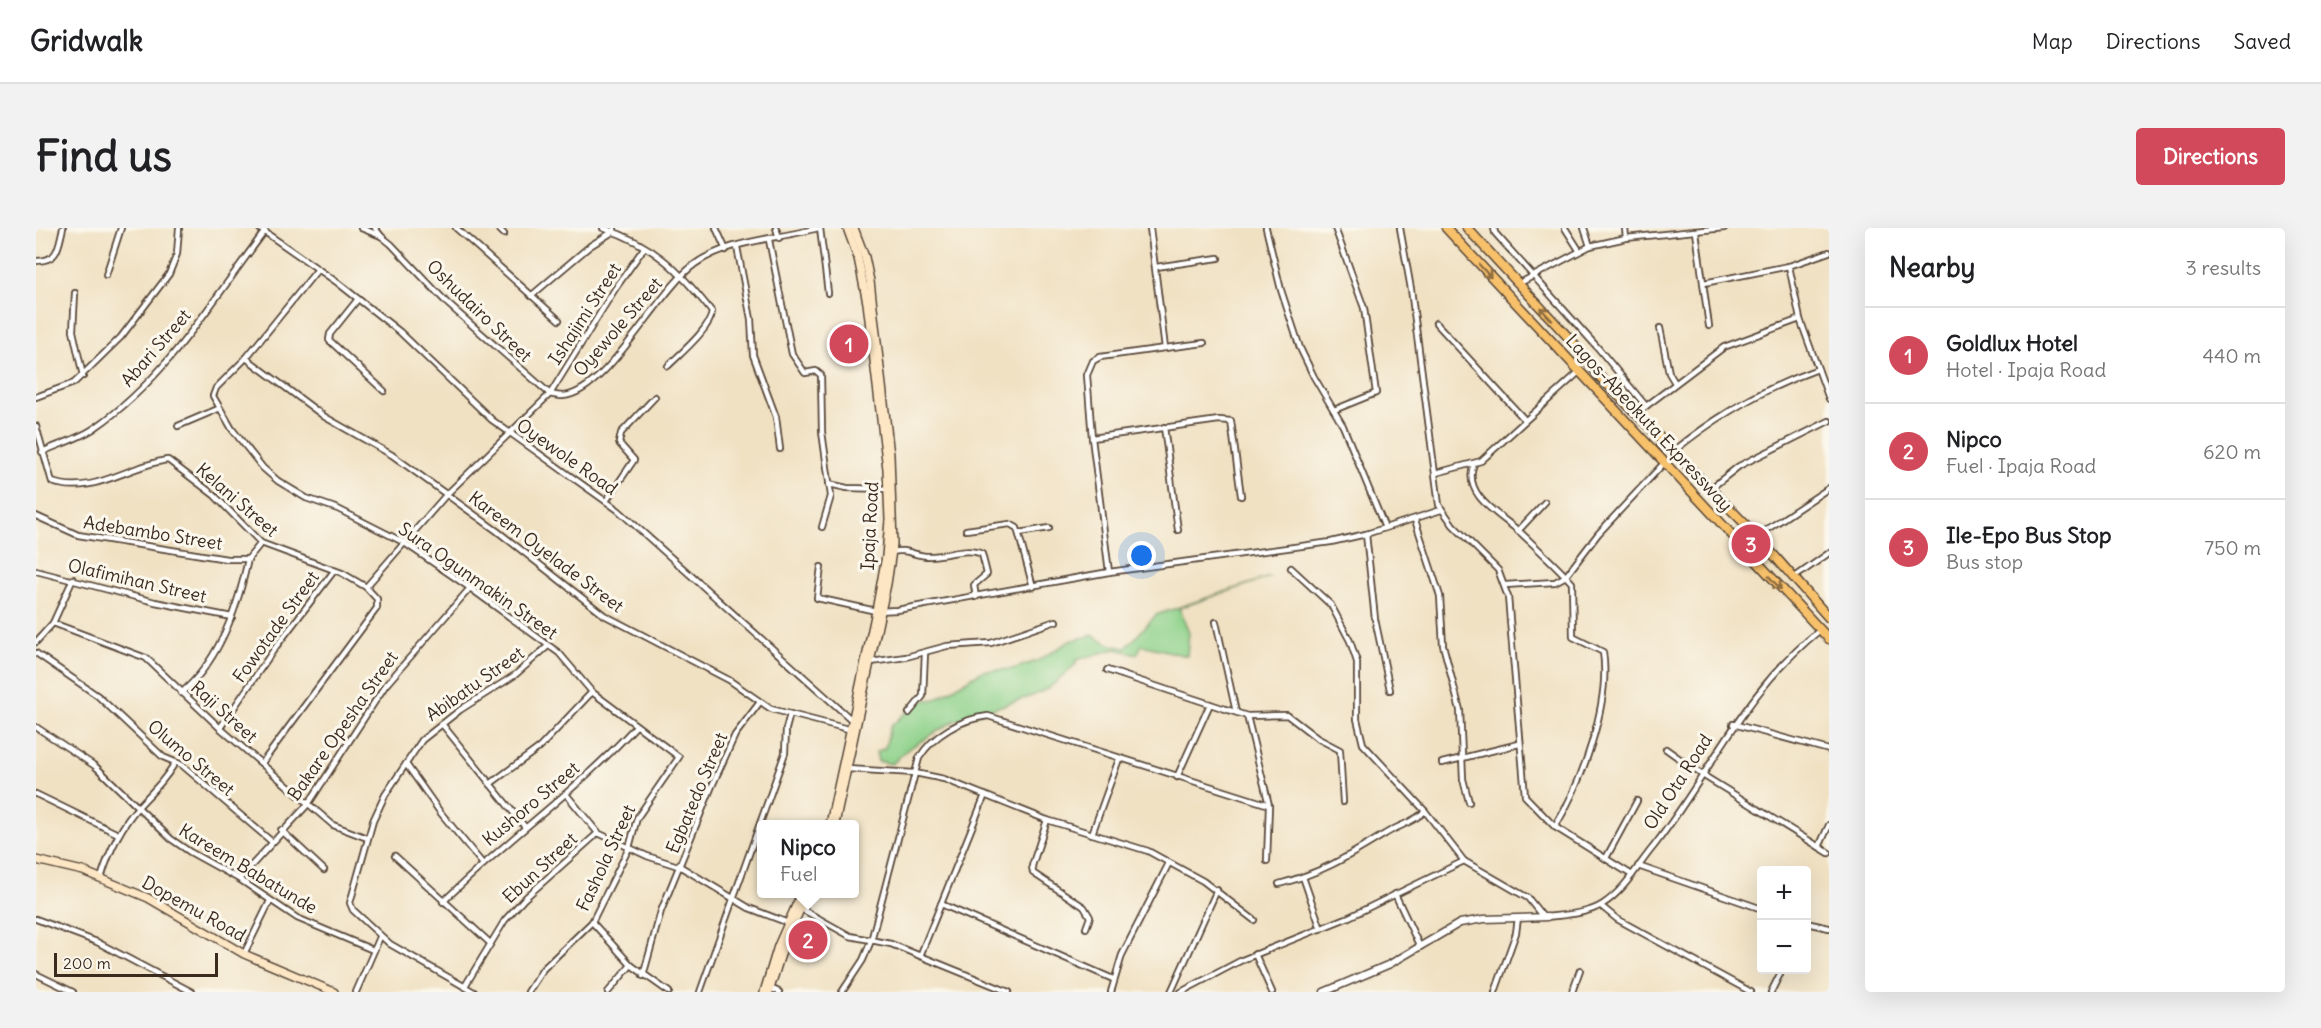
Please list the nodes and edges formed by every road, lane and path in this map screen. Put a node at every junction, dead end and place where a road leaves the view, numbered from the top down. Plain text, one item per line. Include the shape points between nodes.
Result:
1 (63, 228) edge
2 (121, 228) edge
3 (179, 228) edge
4 (259, 228) edge
5 (361, 228) edge
6 (375, 228) edge
7 (456, 228) edge
8 (498, 228) edge
9 (603, 228) edge
10 (716, 228) edge
11 (776, 228) edge
12 (819, 228) edge
13 (847, 228) edge
14 (854, 228) edge
15 (1150, 228) edge
16 (1266, 228) edge
17 (1335, 228) edge
18 (1400, 228) edge
19 (1446, 228) edge
20 (1467, 228) edge
21 (1494, 228) edge
22 (1565, 228) edge
23 (1584, 228) edge
24 (1625, 228) edge
25 (1724, 228) edge
26 (614, 230) edge
27 (265, 231) junction
28 (1696, 232) junction
29 (504, 234) dead end
30 (381, 236) junction
31 (779, 237) junction
32 (1626, 238) junction
33 (769, 240) junction
34 (1590, 246) junction
35 (737, 247) junction
36 (644, 248) junction
37 (726, 250) junction
38 (1579, 250) junction
39 (1829, 252) edge
40 (1218, 258) dead end
41 (36, 261) edge
42 (1789, 266) junction
43 (1156, 267) junction
44 (318, 269) junction
45 (682, 274) junction
46 (106, 275) dead end
47 (1532, 276) junction
48 (1520, 283) junction
49 (1704, 283) junction
50 (75, 293) dead end
51 (828, 293) dead end
52 (531, 296) junction
53 (358, 299) junction
54 (1800, 319) junction
55 (559, 320) dead end
56 (1436, 323) dead end
57 (1709, 326) dead end
58 (1660, 328) dead end
59 (1204, 343) dead end
60 (1165, 348) junction
61 (246, 358) junction
62 (668, 366) dead end
63 (1818, 369) junction
64 (1580, 371) junction
65 (83, 376) junction
66 (1601, 378) junction
67 (1593, 383) junction
68 (1675, 383) junction
69 (384, 391) dead end
70 (549, 394) junction
71 (36, 397) edge
72 (655, 397) dead end
73 (1829, 399) edge
74 (1646, 406) junction
75 (218, 409) junction
76 (1334, 410) junction
77 (1637, 413) junction
78 (1525, 420) junction
79 (1829, 421) edge
80 (36, 426) edge
81 (178, 426) dead end
82 (1164, 427) junction
83 (509, 433) junction
84 (1092, 438) junction
85 (780, 449) dead end
86 (1674, 451) junction
87 (42, 452) junction
88 (1665, 462) junction
89 (1474, 464) junction
90 (1436, 473) junction
91 (829, 484) junction
92 (1829, 488) edge
93 (888, 489) junction
94 (1710, 489) junction
95 (446, 495) junction
96 (1241, 496) dead end
97 (606, 501) junction
98 (1545, 502) dead end
99 (1441, 510) junction
100 (36, 516) edge
101 (1415, 520) junction
102 (891, 521) junction
103 (822, 527) dead end
104 (1049, 528) dead end
105 (1385, 528) junction
106 (966, 530) dead end
107 (1178, 530) dead end
108 (1518, 531) junction
109 (1019, 532) junction
110 (1366, 534) junction
111 (1757, 536) junction
112 (402, 542) junction
113 (261, 543) junction
114 (892, 552) junction
115 (1829, 553) edge
116 (248, 559) junction
117 (821, 567) dead end
118 (1291, 568) dead end
119 (36, 571) edge
120 (334, 571) junction
121 (1109, 572) junction
122 (1566, 576) junction
123 (1795, 577) junction
124 (72, 579) junction
125 (1505, 585) junction
126 (366, 587) junction
127 (1033, 587) junction
128 (470, 588) junction
129 (976, 597) junction
130 (879, 611) junction
131 (232, 617) junction
132 (1829, 618) edge
133 (1056, 621) dead end
134 (1216, 622) dead end
135 (53, 623) junction
136 (1820, 630) junction
137 (1829, 639) edge
138 (36, 642) edge
139 (548, 646) junction
140 (36, 653) edge
141 (925, 653) junction
142 (871, 662) junction
143 (1107, 670) dead end
144 (1390, 690) dead end
145 (592, 692) junction
146 (181, 693) junction
147 (760, 702) junction
148 (1210, 704) junction
149 (1236, 712) junction
150 (909, 713) dead end
151 (790, 714) junction
152 (1248, 716) junction
153 (442, 724) junction
154 (1733, 724) junction
155 (636, 726) junction
156 (853, 726) junction
157 (36, 727) edge
158 (220, 728) junction
159 (1519, 744) junction
160 (1666, 749) dead end
161 (1829, 750) edge
162 (1463, 756) junction
163 (679, 757) joint
164 (1119, 759) junction
165 (175, 763) junction
166 (262, 763) junction
167 (1442, 763) dead end
168 (406, 764) junction
169 (846, 769) junction
170 (915, 773) junction
171 (1701, 774) junction
172 (1177, 777) junction
173 (490, 784) junction
174 (36, 794) edge
175 (566, 794) junction
176 (985, 795) junction
177 (1637, 801) dead end
178 (1343, 802) dead end
179 (1468, 802) dead end
180 (309, 803) junction
181 (1269, 805) junction
182 (138, 807) junction
183 (1425, 811) junction
184 (760, 820) edge
185 (831, 820) edge
186 (836, 820) edge
187 (1047, 820) junction
188 (1829, 825) edge
189 (525, 827) junction
190 (1555, 827) junction
191 (757, 828) edge
192 (281, 830) junction
193 (598, 833) junction
194 (118, 834) junction
195 (1092, 834) junction
196 (367, 838) junction
197 (272, 841) junction
198 (1819, 847) junction
199 (629, 848) junction
200 (1829, 853) edge
201 (395, 856) dead end
202 (1606, 858) junction
203 (36, 860) edge
204 (1267, 861) dead end
205 (1464, 861) junction
206 (1169, 862) junction
207 (482, 863) junction
208 (1638, 866) junction
209 (681, 867) junction
210 (324, 870) dead end
211 (1632, 875) junction
212 (1303, 877) junction
213 (101, 878) junction
214 (239, 879) junction
215 (1280, 884) dead end
216 (1218, 890) junction
217 (1395, 894) junction
218 (732, 898) junction
219 (800, 898) edge
220 (804, 898) edge
221 (270, 901) junction
222 (443, 902) junction
223 (941, 904) junction
224 (1601, 906) junction
225 (798, 907) junction
226 (1757, 908) edge
227 (1545, 917) junction
228 (1518, 918) junction
229 (36, 919) edge
230 (1254, 920) dead end
231 (592, 922) junction
232 (1811, 923) edge
233 (790, 924) junction
234 (1086, 928) dead end
235 (1829, 928) edge
236 (1321, 929) junction
237 (380, 936) junction
238 (871, 941) junction
239 (490, 943) junction
240 (1420, 947) junction
241 (373, 950) junction
242 (244, 954) junction
243 (1255, 954) junction
244 (920, 956) junction
245 (631, 965) junction
246 (1580, 970) dead end
247 (36, 974) edge
248 (1780, 974) edge
249 (644, 976) junction
250 (1113, 979) junction
251 (465, 986) junction
252 (1740, 990) edge
253 (768, 991) edge
254 (73, 992) edge
255 (192, 992) edge
256 (334, 992) edge
257 (356, 992) edge
258 (474, 992) edge
259 (528, 992) edge
260 (608, 992) edge
261 (669, 992) edge
262 (700, 992) edge
263 (779, 992) edge
264 (842, 992) edge
265 (1009, 992) edge
266 (1112, 992) edge
267 (1171, 992) edge
268 (1181, 992) edge
269 (1272, 992) edge
270 (1324, 992) edge
271 (1495, 992) edge
272 (1572, 992) edge
273 (1751, 992) edge
274 (1772, 992) edge

1 - 41 street via 54,257
2 - 46 street
3 - 65 street via 177,254 170,274 121,337
4 - 27 street, Oyewole Road
5 - 30 street, Oshudairo Street
6 - 30 street
7 - 52 street
8 - 29 street
9 - 26 street
10 - 37 street
11 - 31 street
12 - 31 street, Oyewole Street
12 - 51 street
13 - 93 main road, Ipaja Road via 867,303
14 - 102 main road, Ipaja Road via 870,281 890,455
15 - 43 street
16 - 76 street via 1296,336
17 - 76 street via 1364,308 1376,393
18 - 90 street
19 -> 64 highway, Lagos-Abeokuta Expressway
20 - 48 highway, Lagos-Abeokuta Expressway
21 - 47 street
22 - 38 street
23 - 34 street
24 - 32 street
25 - 28 street
26 - 36 street
26 - 52 street
27 - 44 street, Oyewole Road
27 - 87 street, Abari Street via 225,287 141,388 96,428
28 - 32 street
28 - 49 street
30 - 70 street, Oshudairo Street via 448,304
31 - 33 street, Oyewole Street
32 - 34 street
33 - 35 street, Oyewole Street
33 - 91 street via 792,354 805,373 816,371 821,375 822,432
34 - 38 street
35 - 37 street, Oyewole Street
35 - 85 street via 751,320 753,355 776,417
36 - 45 street
36 - 70 street, Ishajimi Street
37 - 45 street, Oyewole Street via 701,260
38 - 47 street
39 - 42 street
40 - 43 street
42 - 49 street
42 - 54 street
43 - 60 street
44 - 53 street, Oyewole Road
44 - 61 street
45 - 62 street via 712,315
45 - 70 street, Oyewole Street via 591,383 564,396
47 - 48 street
47 - 74 street
66 -> 48 highway, Lagos-Abeokuta Expressway
49 - 57 street
50 - 65 street via 73,331
52 - 55 street
53 - 69 street via 328,337
53 - 83 street, Oyewole Road via 415,345
54 - 63 street
54 - 68 street via 1736,341
56 - 78 street
58 - 68 street via 1669,373
59 - 60 street
60 - 84 street via 1093,361 1087,375
61 - 75 street via 216,388 213,396
61 - 95 street, Kareem Oyelade Street via 325,417 392,455
63 - 73 street
63 - 86 street via 1742,403
64 - 67 highway, Lagos-Abeokuta Expressway
64 - 78 street
65 - 71 street
66 - 67 highway
66 - 77 highway, Lagos-Abeokuta Expressway
67 - 88 highway, Lagos-Abeokuta Expressway
68 - 74 street
70 - 83 street
72 - 97 street via 621,433 619,443 634,460
74 - 77 street
75 - 81 street
75 - 112 street, Sura Ogunmakin Street via 263,468 278,481
76 - 105 street
77 - 86 highway, Lagos-Abeokuta Expressway
78 - 89 street
79 - 94 street via 1739,466
80 - 87 street, Kelani Street
82 - 84 street
82 - 96 street via 1231,421
82 - 107 street
83 - 95 street
83 - 97 street, Oyewole Road
84 - 121 street
86 - 94 highway, Lagos-Abeokuta Expressway
87 - 113 street, Kelani Street via 52,482 85,486 168,460 214,495
88 - 122 street via 1605,526
88 -> 136 highway, Lagos-Abeokuta Expressway
89 - 90 street
89 - 108 street via 1471,474 1482,500
90 - 99 street
91 - 93 street
91 - 103 street via 831,496
92 - 111 street
93 - 102 main road, Ipaja Road
94 - 111 highway, Lagos-Abeokuta Expressway
95 - 112 street
95 - 147 street, Kareem Oyelade Street via 604,615 729,680
97 - 156 street, Oyewole Road via 667,552
98 - 108 street
99 - 101 street
99 - 125 street via 1498,570
100 - 116 street, Adebambo Street via 78,535
101 - 105 street
101 - 162 street via 1440,596 1443,645 1460,710
102 - 114 main road, Ipaja Road
102 - 130 main road, Ipaja Road
104 - 109 street
105 - 110 street
106 - 109 street via 1010,525
108 - 122 street
109 - 127 street
110 - 121 street via 1272,551
110 - 144 street via 1375,619
111 - 123 highway, Lagos-Abeokuta Expressway
112 - 126 street
112 - 128 street, Sura Ogunmakin Street
113 - 116 street
113 - 120 street, Kelani Street
114 - 129 street via 906,550 930,556 982,554 987,573 974,585
114 - 130 main road, Ipaja Road
115 - 123 street
116 - 131 street
117 - 130 street via 817,598
118 - 183 street via 1331,605 1350,641 1357,662 1357,719 1363,744
119 - 124 street, Olafimihan Street
120 - 126 street, Kelani Street
120 - 158 street, Fowotade Street
121 - 127 street
122 - 125 street via 1556,582
122 - 190 street via 1574,587 1573,637 1601,649 1604,657 1597,720 1575,790
123 - 132 highway, Lagos-Abeokuta Expressway
124 - 131 street, Olafimihan Street via 155,602
124 - 135 street
125 - 159 street via 1512,626
126 - 166 street via 377,599 377,608
127 - 129 street
128 - 139 street, Sura Ogunmakin Street
128 - 180 street, Bakare Opesha Street via 385,686
129 - 130 street
130 - 142 main road, Ipaja Road
130 - 156 main road, Ipaja Road
131 - 146 street via 206,668
133 - 141 street via 991,643 947,646
134 - 149 street
135 - 138 street
135 - 146 street, Raji Street via 140,655
136 - 137 highway, Lagos-Abeokuta Expressway
136 - 154 street, Old Ota Road via 1781,664
139 - 145 street, Sura Ogunmakin Street via 559,653
139 - 153 street, Abibatu Street via 515,675
140 - 165 street, Olumo Street via 98,696 163,757
141 - 142 street
141 - 150 street via 922,696
142 - 156 main road, Ipaja Road
143 - 148 street
145 - 155 street, Sura Ogunmakin Street
145 - 173 street via 540,747
146 - 158 street, Raji Street
147 - 151 street, Kareem Oyelade Street
147 - 209 street, Egbatedo Street via 735,735
148 - 149 street
148 - 172 street
149 - 152 street
151 - 156 street, Kareem Oyelade Street
151 - 184 street via 784,753
152 - 178 street via 1287,715 1340,750
152 - 181 street
153 - 168 street, Abibatu Street via 422,740
153 - 173 street
154 - 161 street
154 - 171 street, Old Ota Road
155 - 163 street, Sura Ogunmakin Street
155 - 175 street, Kushoro Street
156 - 169 main road, Ipaja Road
157 - 182 street, Kareem Babatunde via 95,766
158 - 166 street, Raji Street
159 - 162 street
159 - 190 street via 1525,795
160 - 171 street
162 - 167 street
162 - 179 street
163 - 199 street, Fashola Street via 637,818
164 - 170 street via 988,716 977,717 931,741 919,758
164 - 172 street
164 - 195 street
165 - 182 street via 159,788
165 - 197 street, Olumo Street
166 - 180 street, Raji Street
168 - 196 street, Abibatu Street via 379,807
168 - 207 street
169 - 170 street
169 - 185 main road, Ipaja Road
169 - 186 main road, Ipaja Road
170 - 176 street via 945,779
170 - 238 street
171 - 198 street
171 - 208 street, Old Ota Road via 1680,810
172 - 181 street
173 - 189 street
174 - 194 street
175 - 189 street, Kushoro Street
175 - 193 street
176 - 187 street
176 - 223 street
177 - 202 street
180 - 192 street, Bakare Opesha Street
180 - 196 street, Raji Street via 333,825
181 - 204 street
182 - 194 street
182 - 214 street, Kareem Babatunde via 181,845
183 - 205 street
183 - 212 street via 1354,854
187 - 195 street
187 - 234 street via 1033,873 1084,907 1090,917
188 - 198 street
189 - 207 street, Kushoro Street
190 - 202 street
191 - 218 street
192 - 197 street, Bakare Opesha Street
192 - 210 street
193 - 199 street
193 - 239 street, Ebun Street via 524,899
194 - 213 street
195 - 206 street via 1148,851
196 - 237 street, Abibatu Street via 350,903
197 - 214 street, Bakare Opesha Street
198 - 200 street
199 - 209 street
199 - 231 street, Fashola Street
201 - 222 street
202 - 211 street
203 - 213 main road, Dopemu Road
205 - 217 street
205 - 227 street via 1528,898
206 - 216 street
206 - 250 street
207 - 222 street, Kushoro Street
208 - 211 street, Old Ota Road
208 - 226 street
209 - 218 street
209 - 249 street, Egbatedo Street via 661,911
211 - 224 street, Old Ota Road
212 - 215 street
212 - 236 street
213 - 242 main road, Dopemu Road via 148,898
214 - 221 street, Kareem Babatunde
216 - 230 street
216 - 267 street
217 - 236 street
217 - 240 street
218 - 233 street
218 - 262 street
219 - 225 main road
220 - 225 main road
221 - 241 street, Kareem Babatunde via 297,918
221 - 242 street
222 - 239 street
223 - 244 street
223 - 250 street
224 - 227 street
224 - 252 street via 1617,920
225 - 233 main road
225 - 238 street via 850,936
227 - 228 street
228 - 240 street via 1460,923
228 - 271 street
229 - 255 street via 97,942
231 - 245 street
231 - 259 street, Fashola Street via 543,969
232 - 235 street
233 - 253 main road
236 - 243 street
237 - 241 street
237 - 251 street
238 - 244 street
238 - 264 street
239 - 251 street, Ebun Street
240 - 270 street
241 - 257 street
242 - 256 main road, Dopemu Road
243 - 268 street
243 - 269 street
244 - 265 street
245 - 249 street
245 - 260 street
246 - 272 street
247 - 254 street
248 - 274 street
249 - 261 street
250 - 266 street
251 - 258 street
252 - 273 street
253 - 263 street

